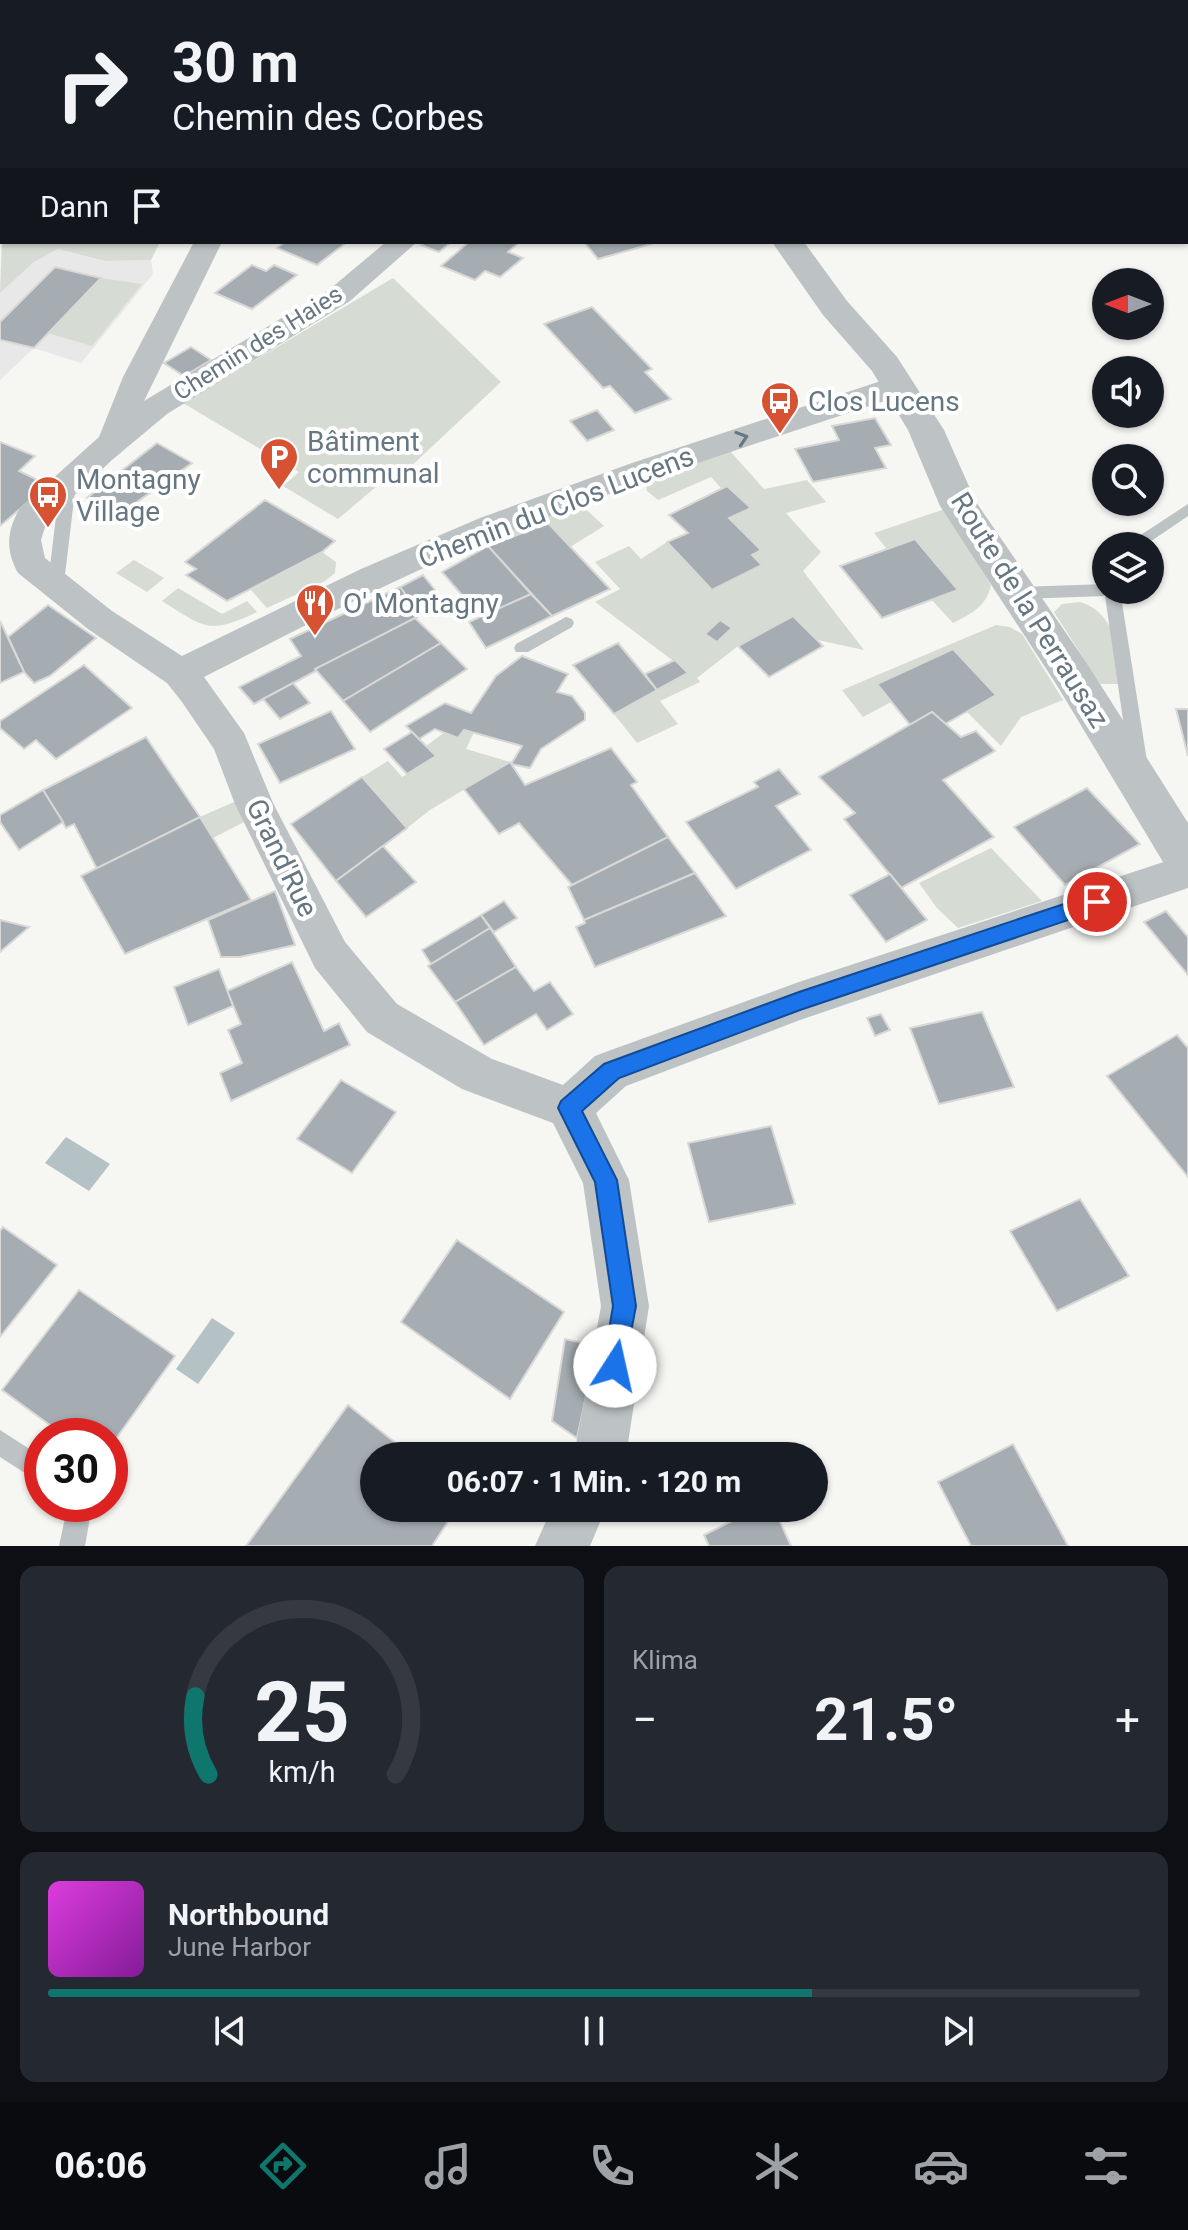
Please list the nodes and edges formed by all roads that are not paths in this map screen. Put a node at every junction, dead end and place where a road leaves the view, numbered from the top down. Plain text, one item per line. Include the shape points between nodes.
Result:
1 (207, 244) edge
2 (401, 244) edge
3 (789, 244) edge
4 (898, 386) junction
5 (112, 443) junction
6 (1188, 509) edge
7 (1153, 532) edge
8 (29, 573) edge
9 (1092, 591) edge
10 (1019, 593) junction
11 (1114, 604) edge
12 (566, 623) dead end
13 (522, 648) dead end
14 (180, 673) junction
15 (1143, 792) junction
16 (1188, 863) edge
17 (1188, 871) edge
18 (569, 1108) junction
19 (0, 1442) edge
20 (602, 1442) edge
21 (24, 1459) edge
22 (77, 1522) edge
23 (573, 1522) edge
24 (72, 1546) edge
25 (562, 1546) edge

1 - 5 street via 138,377
2 - 5 street, Chemin des Haies via 340,295 156,407
3 - 4 street, Route de la Perrausaz
4 - 10 street, Route de la Perrausaz via 926,430 959,506
14 -> 4 street, Chemin du Clos Lucens via 443,546 615,480
5 - 8 street, Chemin des Haies via 32,516 24,540
6 - 7 lane
8 - 14 street, Grand'Rue
9 - 10 lane
10 - 15 street, Route de la Perrausaz
11 - 15 lane
12 - 13 lane
14 - 18 street, Grand'Rue via 231,744 254,804 330,955 382,1018 478,1074
15 - 16 street, Route de la Perrausaz
17 - 18 street via 799,1001 611,1071
18 - 20 street via 606,1180 625,1306
19 - 21 lane
22 - 24 lane
23 - 25 street

